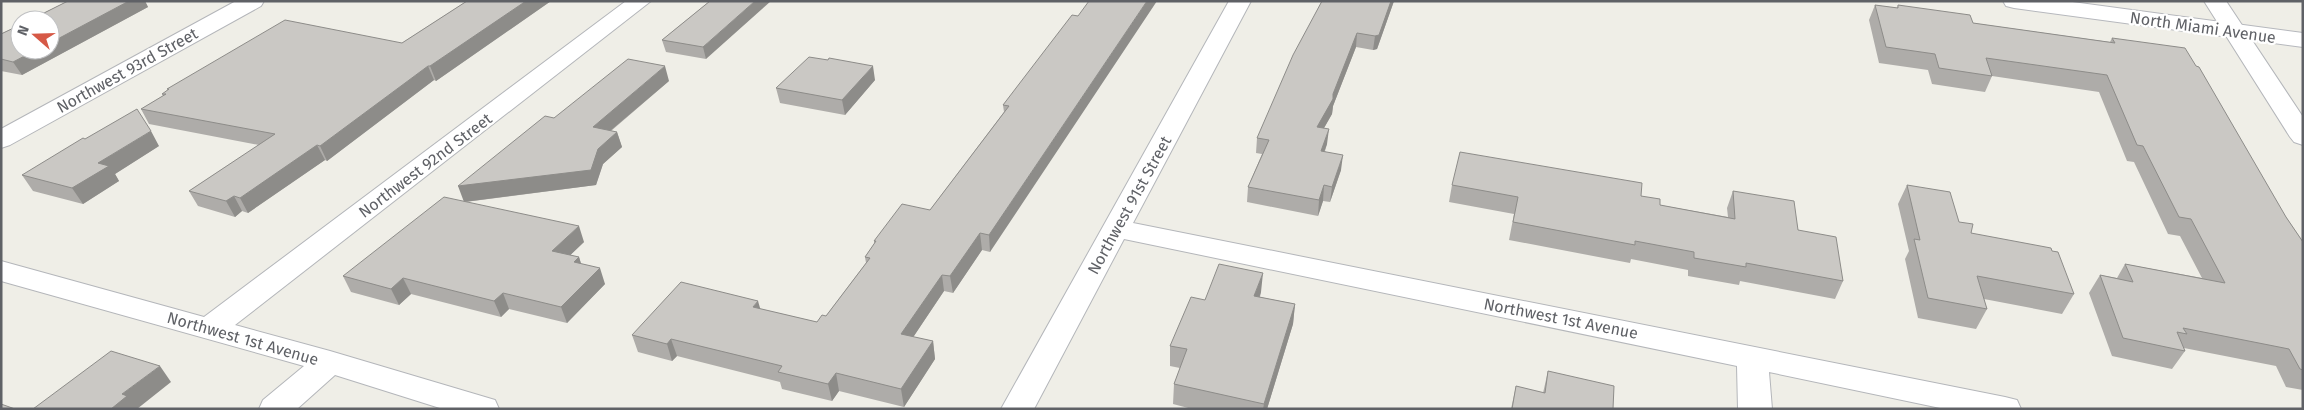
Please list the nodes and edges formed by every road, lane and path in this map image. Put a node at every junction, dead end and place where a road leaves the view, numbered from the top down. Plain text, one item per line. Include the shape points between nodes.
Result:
1 (253, 1) edge
2 (640, 1) edge
3 (1240, 1) edge
4 (2014, 1) edge
5 (2214, 1) edge
6 (2234, 31) junction
7 (2303, 40) edge
8 (2303, 137) edge
9 (1, 140) edge
10 (1116, 228) junction
11 (1, 271) edge
12 (210, 328) junction
13 (1752, 357) junction
14 (330, 362) junction
15 (275, 409) edge
16 (483, 409) edge
17 (1017, 409) edge
18 (1755, 409) edge
19 (2005, 409) edge

1 - 9 street, Northwest 93rd Street
2 - 12 street, Northwest 92nd Street
3 - 10 street, Northwest 91st Street
4 - 6 street, North Miami Avenue
5 - 6 street
6 - 7 street, North Miami Avenue
6 - 8 street
10 - 13 street, Northwest 1st Avenue
10 - 17 street, Northwest 91st Street
11 - 12 street, Northwest 1st Avenue
12 - 14 street, Northwest 1st Avenue
13 - 18 street
13 - 19 street, Northwest 1st Avenue
14 - 15 street
14 - 16 street, Northwest 1st Avenue

